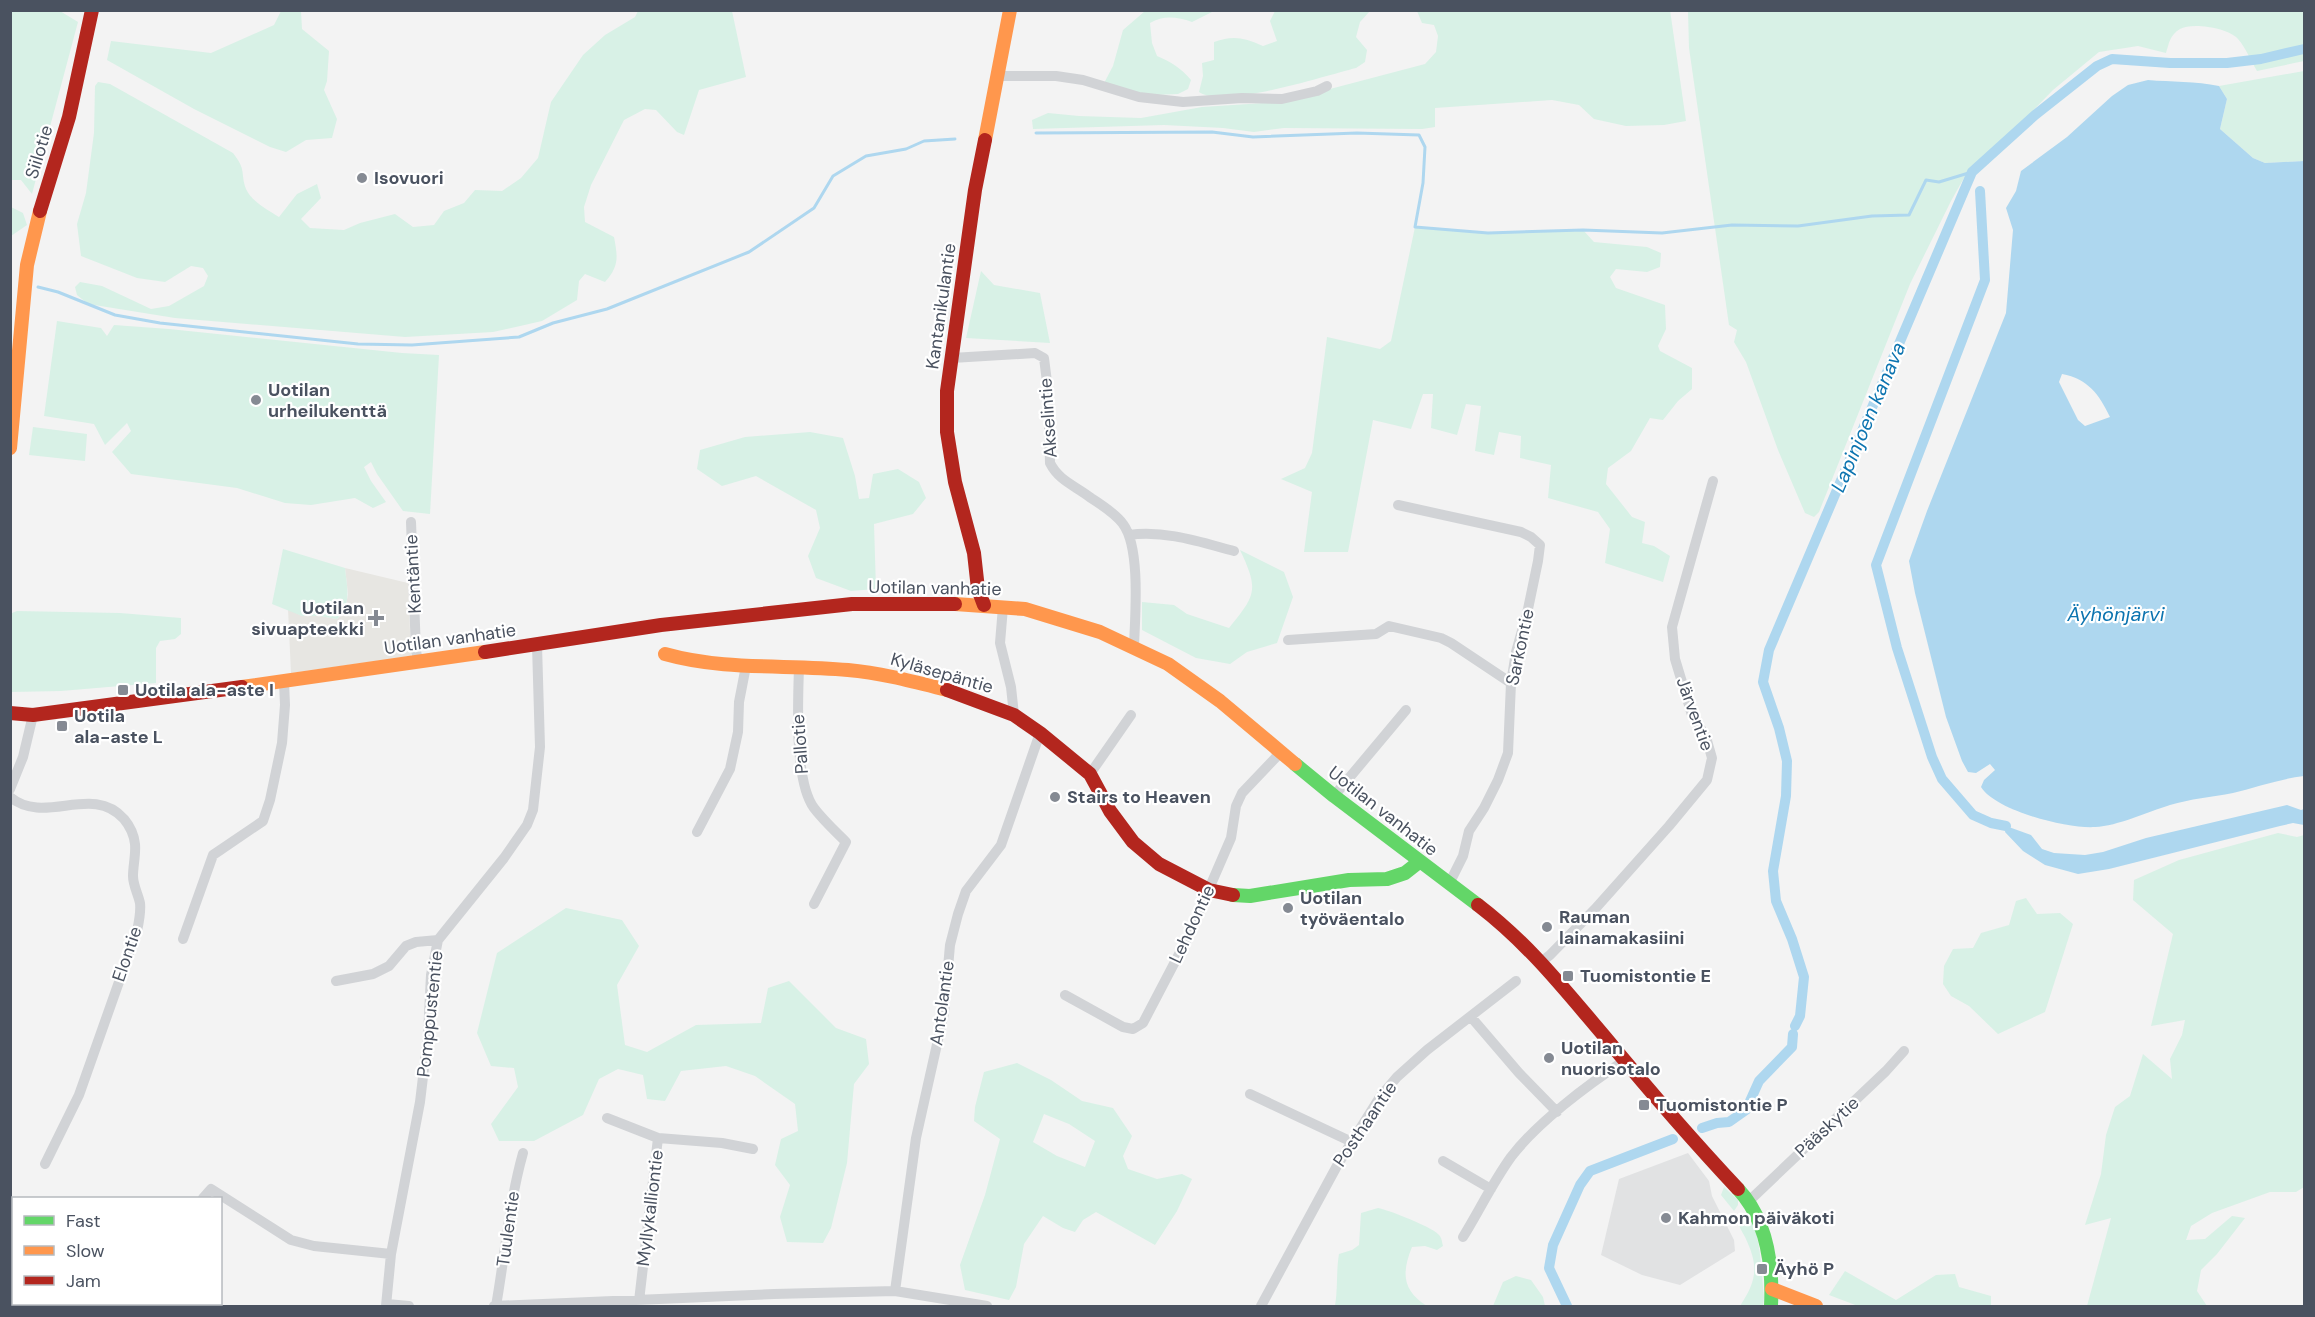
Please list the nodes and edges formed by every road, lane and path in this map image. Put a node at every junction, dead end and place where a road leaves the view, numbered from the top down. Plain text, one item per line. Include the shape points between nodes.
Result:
1 (92, 10) edge
2 (1010, 10) edge
3 (997, 76) junction
4 (1327, 86) dead end
5 (952, 358) junction
6 (10, 448) edge
7 (1713, 481) dead end
8 (1398, 505) dead end
9 (411, 522) dead end
10 (1129, 535) junction
11 (1234, 551) dead end
12 (984, 605) junction
13 (1003, 607) junction
14 (1288, 640) dead end
15 (537, 645) junction
16 (1134, 646) junction
17 (665, 654) dead end
18 (418, 661) junction
19 (746, 666) junction
20 (799, 667) junction
21 (284, 682) junction
22 (1511, 683) junction
23 (1406, 710) dead end
24 (10, 713) edge
25 (33, 715) junction
26 (1131, 715) dead end
27 (1014, 716) junction
28 (1040, 733) junction
29 (1281, 752) junction
30 (1090, 774) junction
31 (10, 789) edge
32 (1334, 796) junction
33 (10, 797) edge
34 (697, 832) dead end
35 (1419, 861) junction
36 (1449, 884) junction
37 (1209, 890) junction
38 (814, 904) dead end
39 (183, 939) dead end
40 (438, 940) junction
41 (1541, 962) junction
42 (336, 981) dead end
43 (1516, 981) dead end
44 (1065, 995) dead end
45 (1471, 1017) junction
46 (1904, 1051) dead end
47 (1624, 1061) junction
48 (1250, 1094) dead end
49 (1557, 1112) junction
50 (607, 1118) dead end
51 (658, 1138) junction
52 (1352, 1142) junction
53 (753, 1149) dead end
54 (524, 1153) dead end
55 (1443, 1161) dead end
56 (45, 1164) dead end
57 (1491, 1189) junction
58 (204, 1197) edge
59 (1749, 1201) junction
60 (1463, 1237) dead end
61 (391, 1254) junction
62 (1772, 1289) junction
63 (895, 1291) junction
64 (639, 1301) junction
65 (386, 1305) edge
66 (409, 1306) edge
67 (495, 1306) edge
68 (987, 1306) edge
69 (1261, 1306) edge
70 (1771, 1306) edge
71 (1815, 1306) edge

1 - 6 main road, Siilotie via 69,117 27,265
2 - 3 main road, Kantanikulantie
3 - 4 street via 1056,76 1139,97 1183,102 1282,99
3 - 5 main road, Kantanikulantie via 975,190
5 - 10 street, Akselintie via 1035,353 1044,358 1050,463 1055,474 1123,523
5 - 12 main road, Kantanikulantie via 947,432
7 - 41 street, Järventie via 1672,627 1675,659 1692,715 1706,737 1712,758 1707,780 1595,909
8 - 22 street, Sarkontie via 1521,532 1540,545
9 - 18 street, Kentäntie
10 - 11 street via 1148,532 1178,536
10 - 16 street via 1136,609
12 - 13 main road, Uotilan vanhatie
12 - 15 main road, Uotilan vanhatie via 852,604 661,625
13 - 16 main road, Uotilan vanhatie via 1025,609
13 - 27 street via 1000,643
14 - 22 street via 1376,634 1389,626 1441,638
15 - 18 main road, Uotilan vanhatie
15 - 40 street, Pomppustentie via 540,747 533,810 504,858
16 - 29 main road, Uotilan vanhatie via 1168,664 1220,701
17 - 19 main road, Kyläsepäntie via 690,661
18 - 21 main road, Uotilan vanhatie
19 - 20 main road, Kyläsepäntie
19 - 34 street via 730,769
20 - 27 main road, Kyläsepäntie via 891,676 953,691
20 - 38 street, Pallotie via 797,707 804,789 813,808 846,842
21 - 25 main road, Uotilan vanhatie
21 - 39 street via 282,743 263,821 213,855
22 - 36 street, Sarkontie via 1508,753 1484,808 1468,831 1463,856
23 - 32 street
24 - 25 main road, Uotilan vanhatie
25 - 31 street via 24,756
26 - 30 street
27 - 28 main road, Kyläsepäntie
28 - 30 main road, Kyläsepäntie
28 - 63 street, Antolantie via 1001,845 966,891 958,914 950,945 944,1013 916,1138
29 - 32 main road, Uotilan vanhatie
29 - 37 street, Lehdontie via 1242,793 1231,838
30 - 37 main road, Kyläsepäntie via 1133,842 1158,864
32 - 35 main road, Uotilan vanhatie
33 - 56 street, Elontie via 20,806 34,808 104,805 118,812 129,825 135,842 133,879 140,906 137,931 79,1095
35 - 36 main road, Uotilan vanhatie
35 - 37 main road, Kyläsepäntie via 1405,873 1387,879 1349,880 1250,896
36 - 41 main road, Uotilan vanhatie via 1508,928
37 - 44 street, Lehdontie via 1143,1023 1133,1029 1123,1027
40 - 42 street via 406,946 389,966 373,974
40 - 61 street, Pomppustentie via 430,984 420,1102
41 - 47 main road, Uotilan vanhatie
43 - 45 street, Posthaantie
45 - 49 street
45 - 52 street, Posthaantie via 1397,1077
46 - 59 street, Pääskytie
47 - 49 street
47 - 59 main road, Uotilan vanhatie
48 - 52 street
49 - 57 street via 1511,1157
50 - 51 street
51 - 53 street, Myllykalliontie
51 - 64 street, Myllykalliontie
52 - 69 street, Posthaantie
54 - 67 street, Tuulentie via 508,1216
55 - 57 street
57 - 60 street
58 - 61 street via 211,1189 291,1240
59 - 62 main road, Uotilan vanhatie via 1765,1236
61 - 65 street, Pomppustentie
62 - 70 main road, Uotilan vanhatie
62 - 71 main road
63 - 64 street
63 - 68 street
64 - 67 street
65 - 66 street

